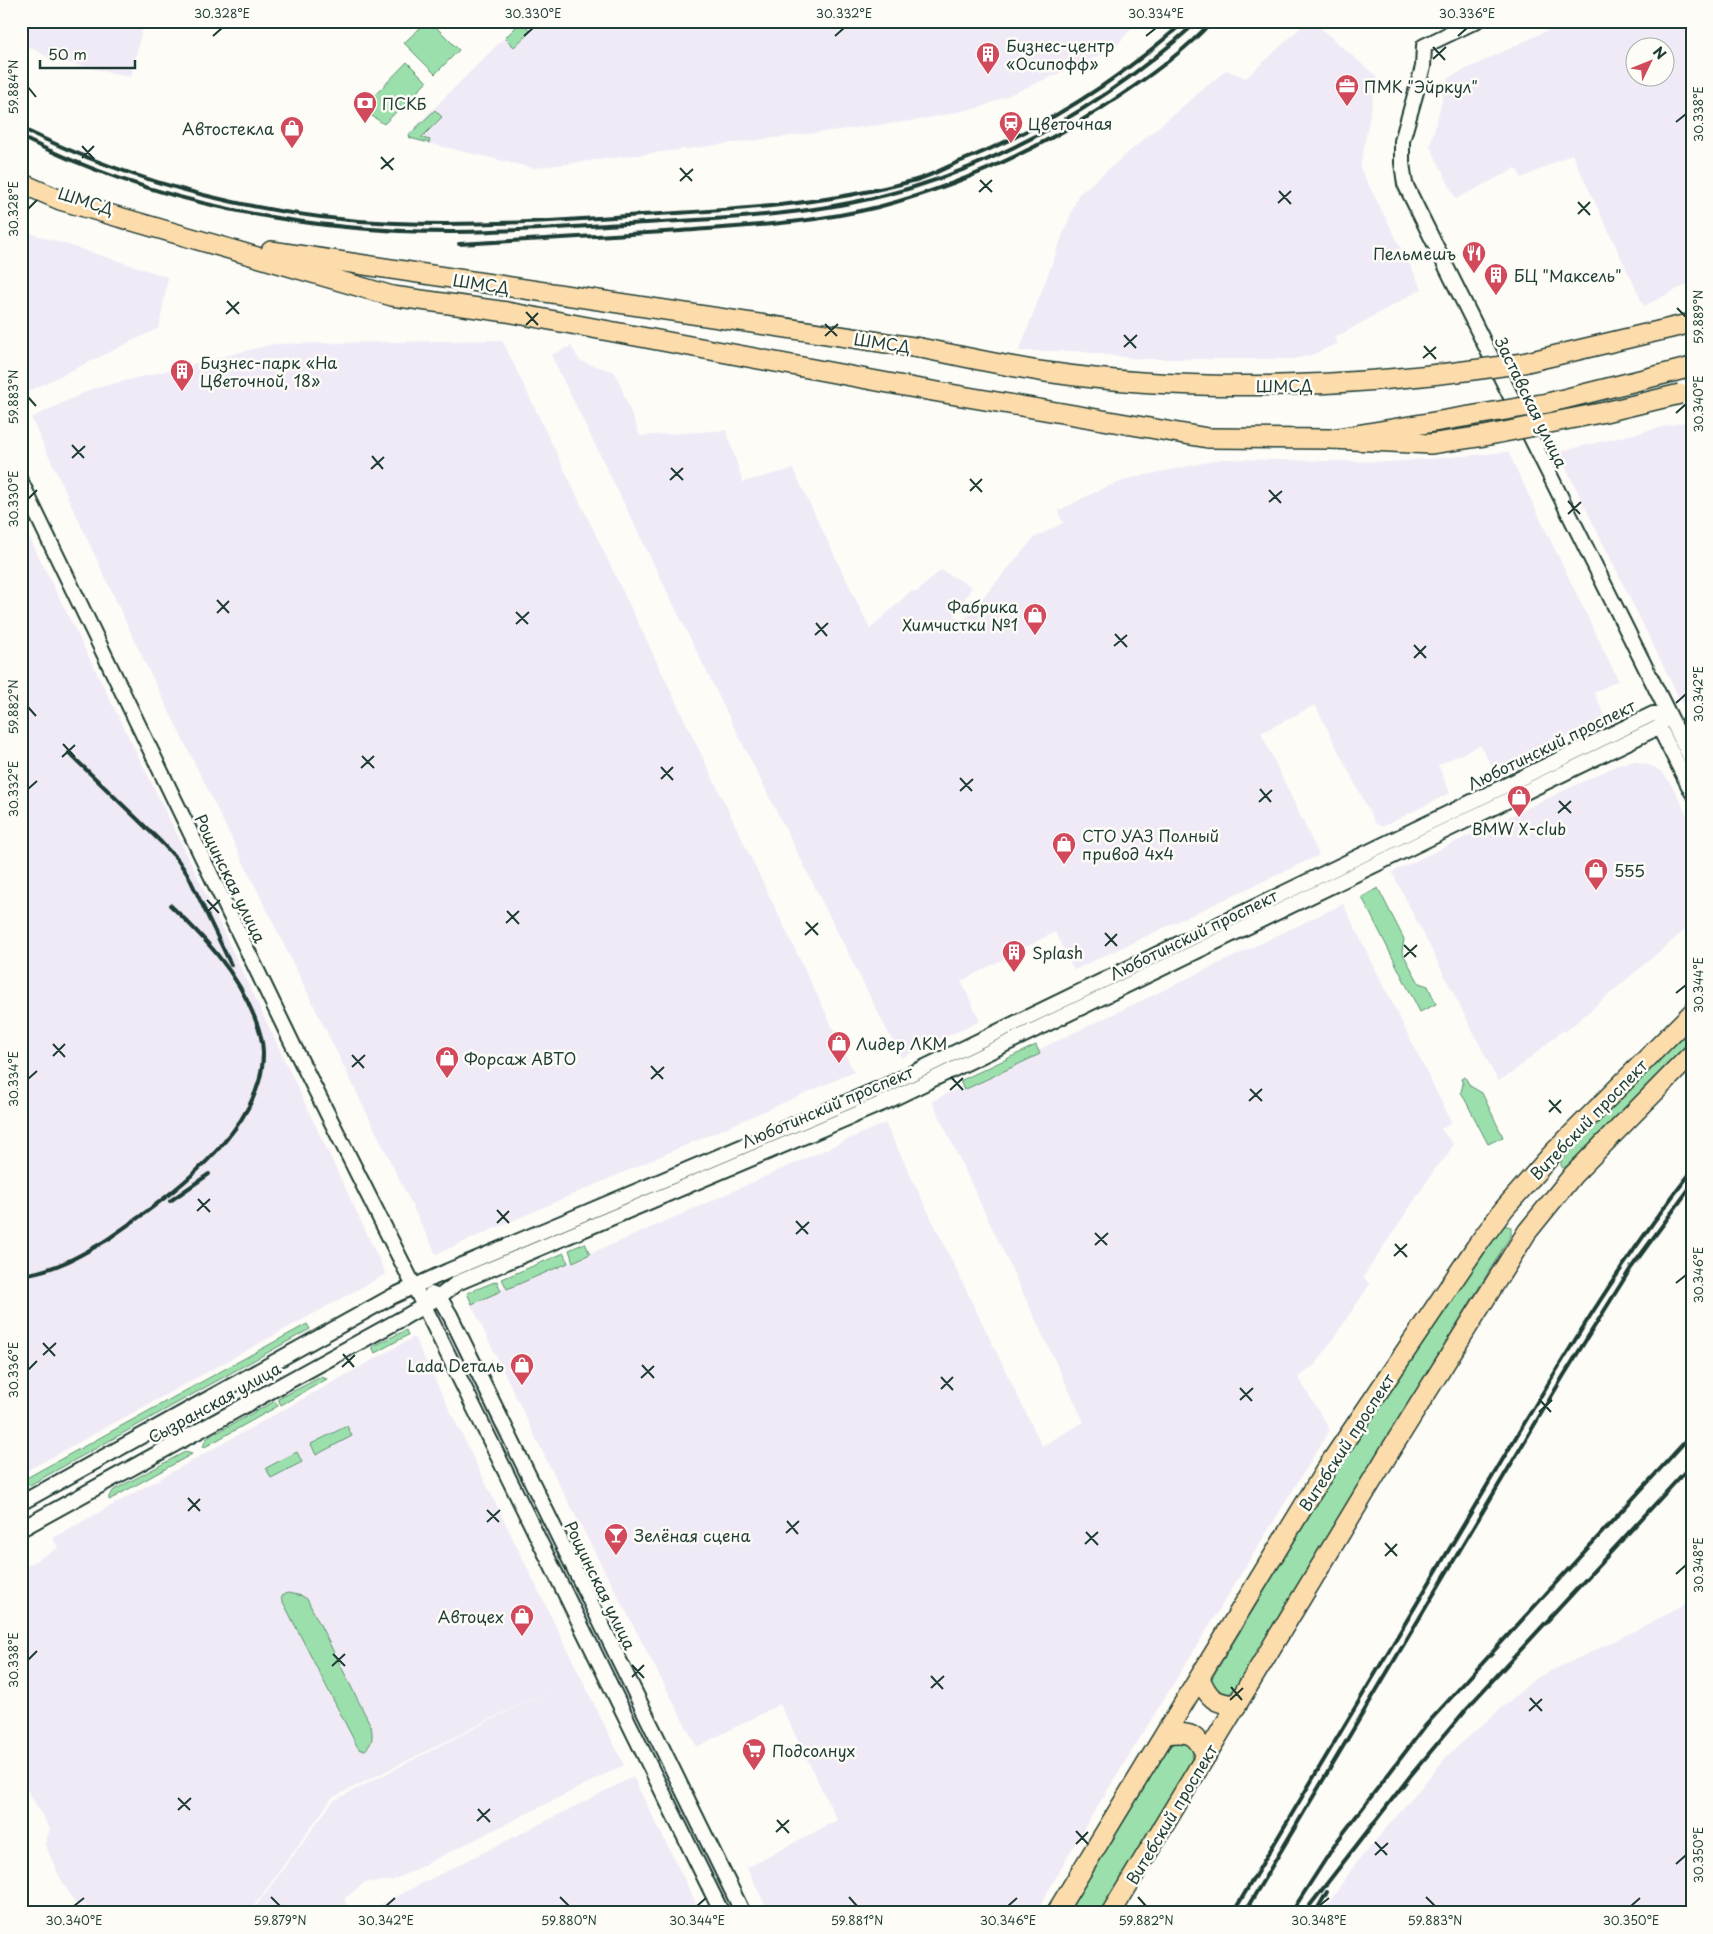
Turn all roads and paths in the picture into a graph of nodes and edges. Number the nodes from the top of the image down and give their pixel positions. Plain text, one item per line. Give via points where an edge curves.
1 (1476, 21) edge
2 (21, 176) edge
3 (21, 183) edge
4 (1692, 323) edge
5 (1686, 368) edge
6 (1686, 393) edge
7 (1332, 439) junction
8 (21, 482) edge
9 (1668, 715) junction
10 (1659, 727) junction
11 (1692, 762) edge
12 (1692, 792) edge
13 (1692, 1013) edge
14 (1692, 1054) edge
15 (1553, 1153) junction
16 (1573, 1175) junction
17 (414, 1286) junction
18 (439, 1297) junction
19 (424, 1306) junction
20 (21, 1503) edge
21 (21, 1529) edge
22 (1200, 1678) junction
23 (1238, 1705) junction
24 (1166, 1734) junction
25 (1206, 1756) junction
26 (722, 1913) edge
27 (743, 1913) edge
28 (1056, 1913) edge
29 (1111, 1913) edge

1 - 9 street, Заставская улица via 1424,46 1423,67 1402,141 1406,184
2 - 4 main road, ШМСД, bridge via 60,193 214,238 286,254 920,348 1046,372 1125,381 1283,386 1461,372 1523,363
3 - 7 main road, ШМСД, bridge via 60,200 392,296 506,312 915,388 1208,438
5 - 7 main road, ШМСД, bridge via 1548,403
6 - 7 main road, bridge via 1596,414 1430,444
8 - 17 street, Рощинская улица
9 - 10 street, Люботинский проспект
9 - 11 street, Заставская улица
9 - 17 street, Люботинский проспект via 1653,714 888,1085
10 - 12 street
10 - 18 street, Люботинский проспект via 890,1100 463,1280
13 - 15 main road, Витебский проспект
14 - 16 main road, Витебский проспект
15 - 16 main road via 1557,1170
15 - 22 main road, Витебский проспект via 1504,1209 1393,1369 1328,1466
16 - 23 main road, Витебский проспект via 1527,1232 1496,1280
17 - 18 street
17 - 19 street, Рощинская улица
17 - 20 street, Сызранская улица
18 - 19 street, Люботинский проспект
18 - 27 street, Рощинская улица
19 - 21 street, Сызранская улица
19 - 26 street, Рощинская улица
22 - 23 main road via 1206,1693 1216,1701
22 - 24 main road, Витебский проспект
23 - 25 main road, Витебский проспект
24 - 25 main road via 1182,1732 1193,1735
24 - 28 main road, Витебский проспект
25 - 29 main road, Витебский проспект

